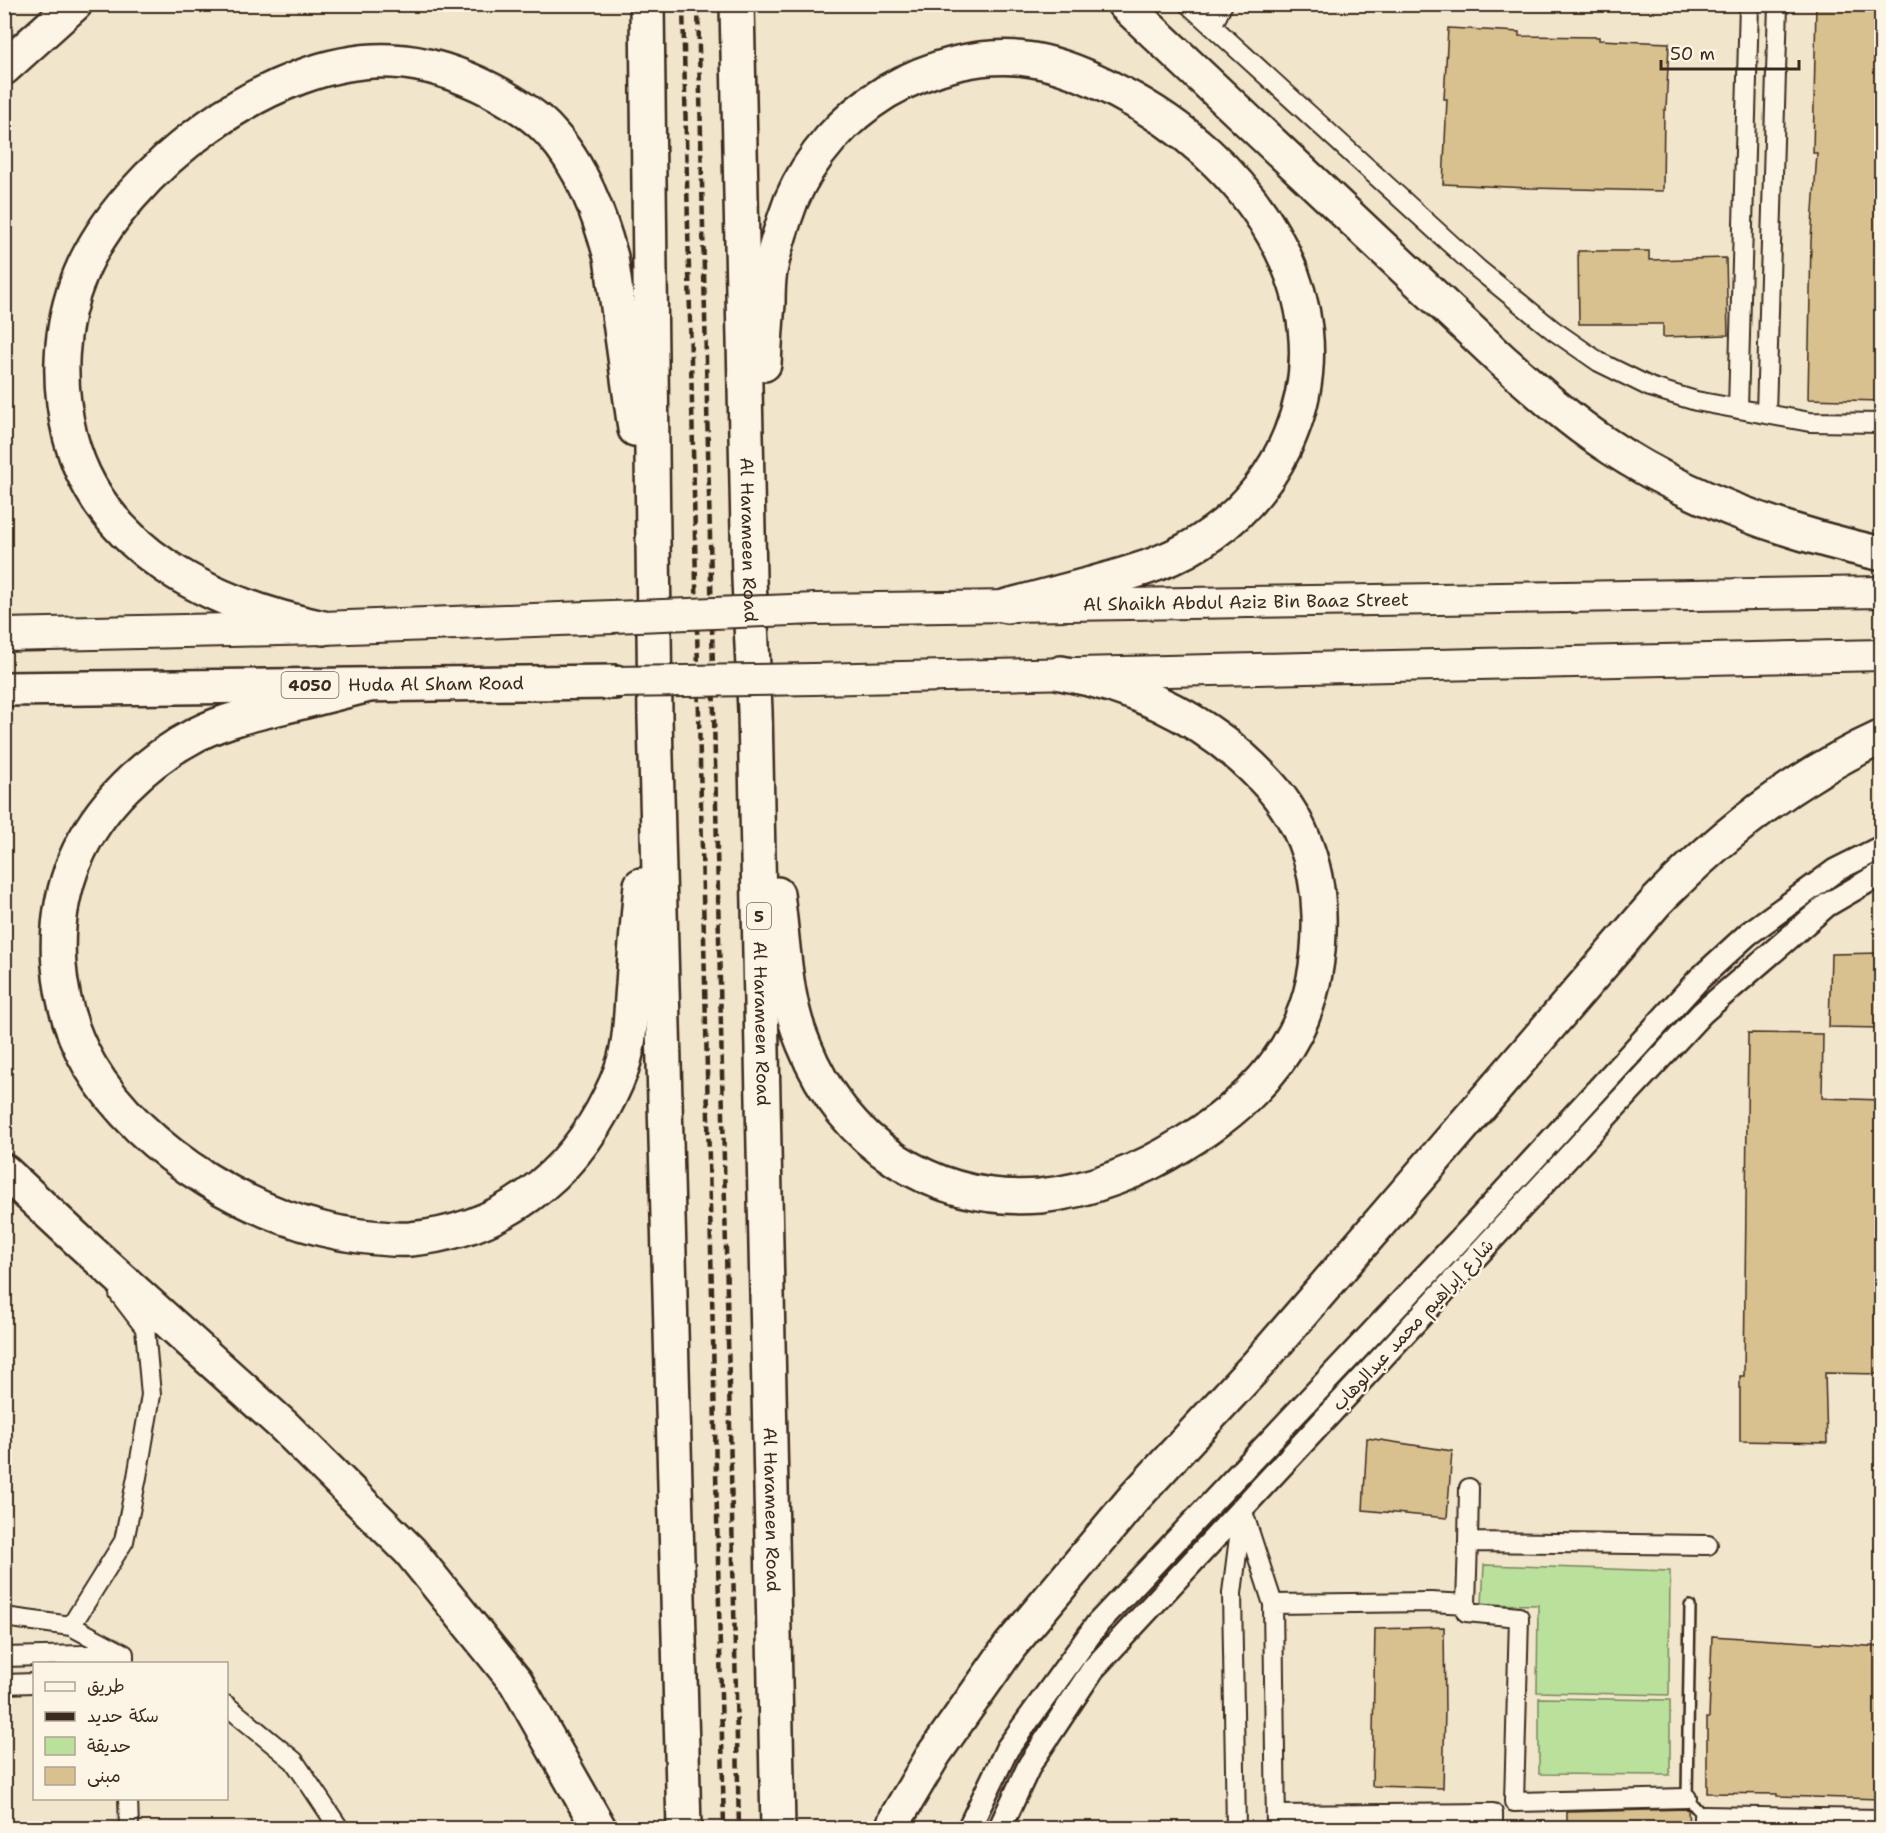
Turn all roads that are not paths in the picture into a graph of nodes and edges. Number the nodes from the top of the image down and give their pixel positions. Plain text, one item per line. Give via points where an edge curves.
1 (75, 4) edge
2 (647, 4) edge
3 (737, 4) edge
4 (1124, 4) edge
5 (1188, 4) edge
6 (1223, 4) edge
7 (1749, 4) edge
8 (1778, 4) edge
9 (1212, 26) junction
10 (4, 68) edge
11 (1738, 409) junction
12 (1766, 414) junction
13 (1881, 423) edge
14 (1881, 554) edge
15 (655, 570) junction
16 (749, 579) junction
17 (1881, 592) edge
18 (1007, 606) junction
19 (612, 617) joint
20 (323, 628) junction
21 (4, 635) edge
22 (1881, 655) edge
23 (1061, 674) junction
24 (615, 682) joint
25 (369, 685) junction
26 (4, 689) edge
27 (755, 711) junction
28 (655, 719) junction
29 (1881, 737) edge
30 (1881, 847) edge
31 (1881, 873) edge
32 (4, 1171) edge
33 (79, 1241) junction
34 (1469, 1488) dead end
35 (1242, 1509) junction
36 (1468, 1542) junction
37 (1708, 1545) dead end
38 (1273, 1604) junction
39 (1466, 1604) junction
40 (1690, 1606) dead end
41 (4, 1617) edge
42 (71, 1626) junction
43 (4, 1657) edge
44 (124, 1659) edge
45 (33, 1683) edge
46 (4, 1684) edge
47 (228, 1707) edge
48 (1688, 1798) junction
49 (128, 1800) edge
50 (1514, 1802) junction
51 (1881, 1818) edge
52 (1493, 1821) edge
53 (1276, 1822) edge
54 (1703, 1822) edge
55 (129, 1828) edge
56 (339, 1828) edge
57 (599, 1828) edge
58 (684, 1828) edge
59 (777, 1828) edge
60 (892, 1828) edge
61 (969, 1828) edge
62 (1000, 1828) edge
63 (1236, 1828) edge

1 - 10 highway
2 - 15 highway
3 - 16 highway, Al Harameen Road / 5
4 - 14 highway via 1502,360 1604,443 1678,485 1747,514
5 - 9 street
6 - 9 street
7 - 11 street
8 - 12 street
9 - 11 street via 1478,268 1575,347 1650,387
11 - 12 street
12 - 13 street via 1810,422
15 - 20 highway via 611,257 594,206 570,159 551,132 531,114 465,78 392,61 339,66 288,81 237,107 186,144 141,186 105,229 81,273 66,320 61,371 67,422 80,467 101,506 131,540 178,573 232,601
15 - 28 highway
16 - 18 highway via 770,273 800,182 842,127 898,85 964,62 1034,60 1085,76 1133,99 1179,129 1220,164 1257,208 1297,284 1307,358 1301,404 1278,461 1251,498 1214,533 1148,568
16 - 27 highway, Al Harameen Road / 5
17 - 18 main road, Al Shaikh Abdul Aziz Bin Baaz Street
18 - 19 main road, Al Shaikh Abdul Aziz Bin Baaz Street, bridge
19 - 20 highway
20 - 21 highway
22 - 23 main road
23 - 24 main road, bridge
23 - 27 highway via 1114,685 1165,706 1212,733 1257,771 1288,809 1306,845 1317,884 1320,929 1315,975 1295,1034 1273,1067 1241,1101 1198,1136 1150,1162 1083,1188 1041,1196 975,1192 914,1171 864,1135 822,1083 791,1008
24 - 25 highway, Huda Al Sham Road / 4050
25 - 26 highway, Huda Al Sham Road / 4050
25 - 28 highway via 221,724 176,747 138,775 105,810 79,851 63,896 58,946 63,997 79,1045 103,1086 140,1127 214,1185 264,1210 346,1235 409,1239 466,1227 506,1212 558,1170 600,1115 627,1049
27 - 59 highway, Al Harameen Road / 5
28 - 58 highway
29 - 60 highway via 1769,802 1710,849 1656,902 1258,1364 1134,1497 1010,1646 934,1754
30 - 61 street via 1827,876 1748,934 1699,979 1098,1623 1007,1749
31 - 35 street, شارع إبراهيم محمد عبدالوهاب via 1827,905 1702,1013
32 - 33 highway
33 - 42 street via 145,1328 151,1395 124,1541
33 - 57 highway via 284,1426 410,1551 516,1682
34 - 36 street
35 - 38 street
35 - 62 street, شارع إبراهيم محمد عبدالوهاب via 1093,1669 1030,1764
35 - 63 street via 1232,1593
36 - 37 street
36 - 39 street
38 - 39 street
38 - 53 street
39 - 50 street via 1466,1612 1519,1617
40 - 48 lane
41 - 42 street
42 - 44 street
43 - 44 street
45 - 46 street
47 - 56 street via 294,1761
48 - 50 street
48 - 54 lane
49 - 55 street
50 - 52 street
51 - 54 street
52 - 53 street

